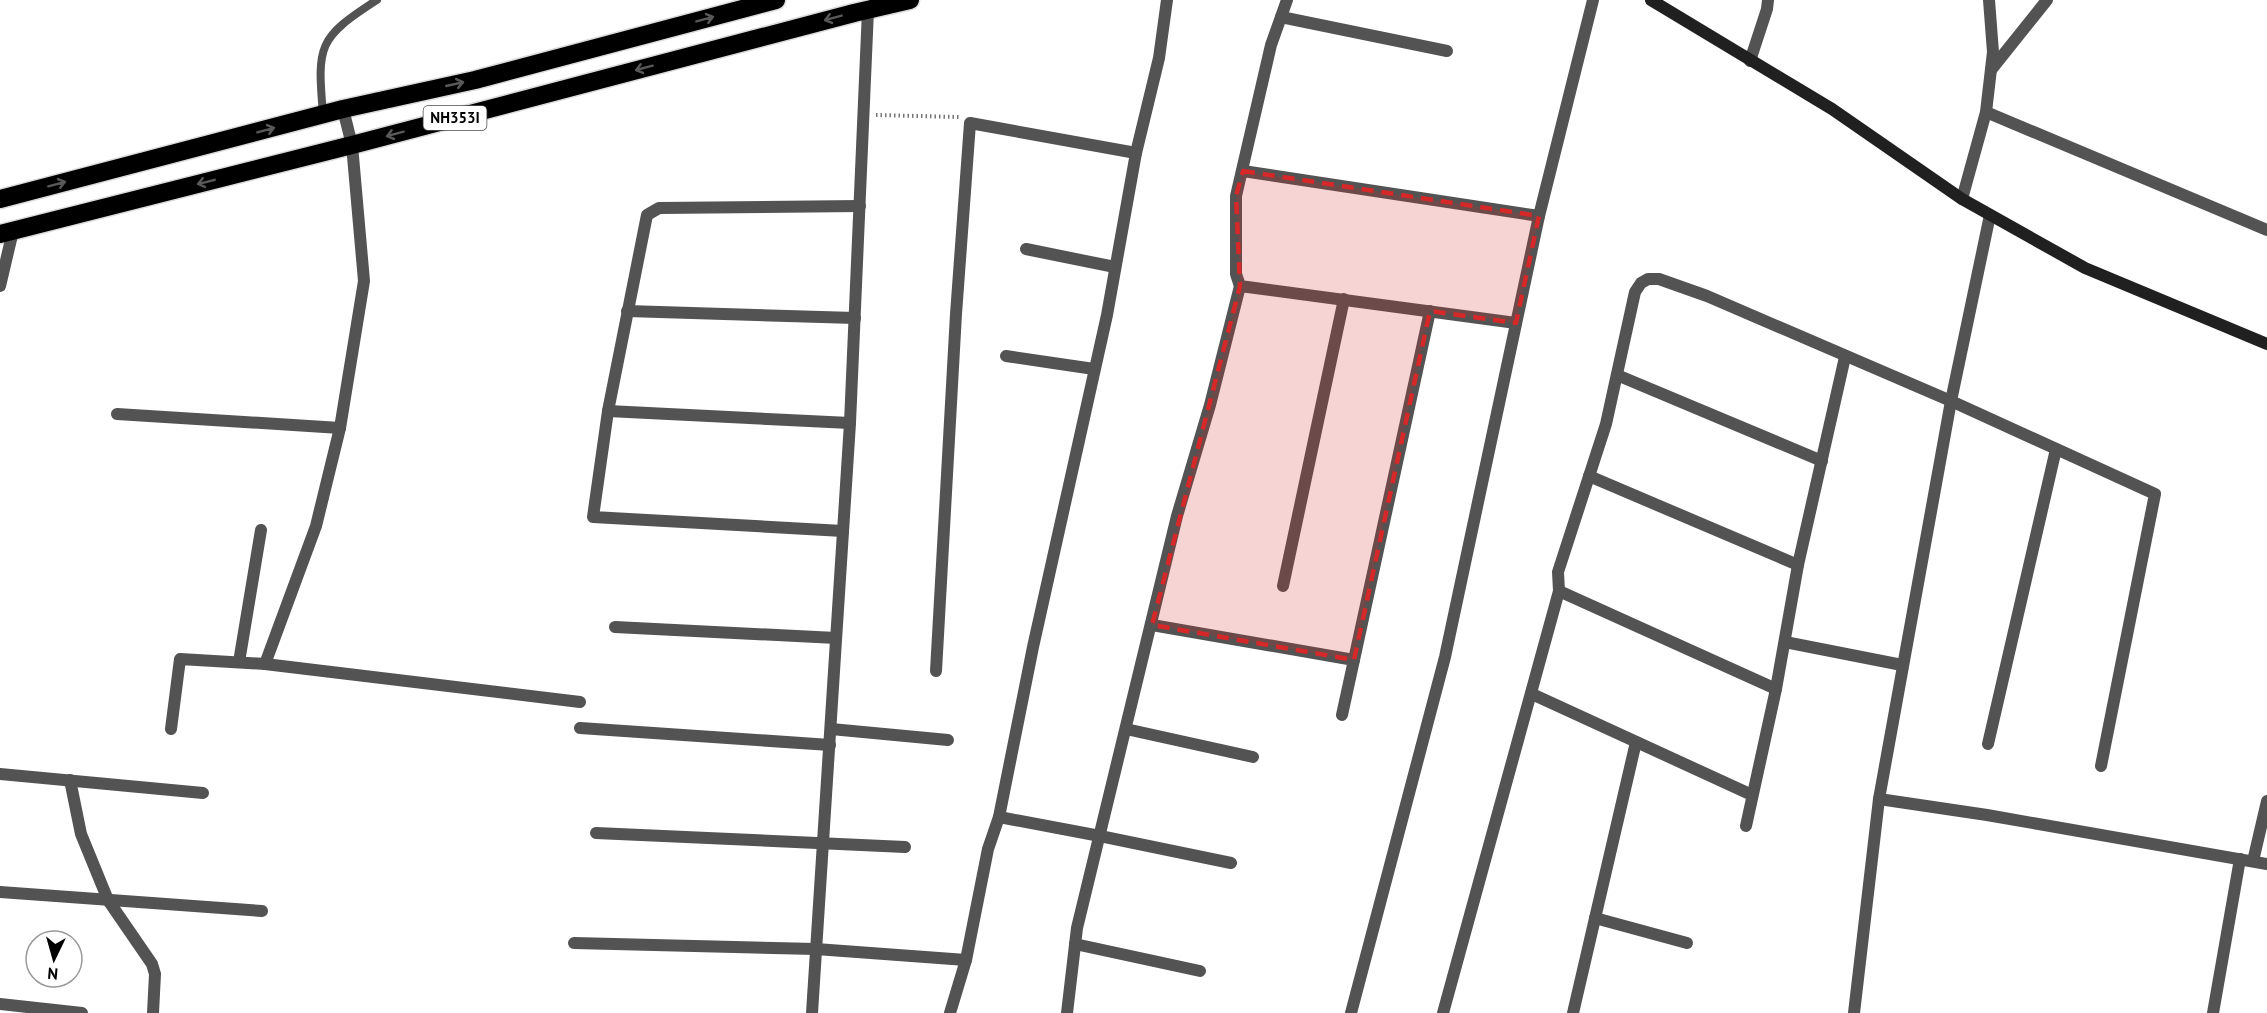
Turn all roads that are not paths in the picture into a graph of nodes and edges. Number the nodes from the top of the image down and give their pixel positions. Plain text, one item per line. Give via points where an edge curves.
1 (377, 0) edge
2 (776, 0) edge
3 (910, 0) edge
4 (1167, 0) edge
5 (1287, 0) edge
6 (1593, 0) edge
7 (1651, 0) edge
8 (1768, 0) edge
9 (1989, 0) edge
10 (2047, 0) edge
11 (868, 10) junction
12 (1281, 17) junction
13 (1447, 51) dead end
14 (1750, 61) junction
15 (1991, 71) junction
16 (343, 110) junction
17 (1986, 112) junction
18 (323, 115) junction
19 (352, 145) junction
20 (1136, 153) junction
21 (1243, 171) junction
22 (0, 199) edge
23 (1962, 199) junction
24 (860, 206) junction
25 (1990, 215) junction
26 (1539, 216) junction
27 (2267, 230) edge
28 (7, 232) edge
29 (1026, 249) dead end
30 (1115, 267) junction
31 (0, 286) edge
32 (1240, 286) junction
33 (1344, 299) junction
34 (627, 311) junction
35 (1430, 311) junction
36 (855, 318) junction
37 (1515, 323) junction
38 (2267, 344) edge
39 (1006, 356) dead end
40 (1845, 357) junction
41 (1094, 369) junction
42 (1617, 375) junction
43 (1951, 401) junction
44 (608, 411) junction
45 (117, 414) dead end
46 (850, 423) junction
47 (340, 428) junction
48 (2055, 449) junction
49 (1822, 461) junction
50 (1589, 476) junction
51 (261, 530) dead end
52 (843, 531) junction
53 (1798, 565) junction
54 (1283, 586) dead end
55 (1559, 591) junction
56 (1152, 625) junction
57 (615, 627) dead end
58 (836, 638) junction
59 (1785, 642) junction
60 (1354, 660) junction
61 (239, 662) junction
62 (265, 664) junction
63 (1902, 665) junction
64 (936, 671) dead end
65 (1776, 688) junction
66 (1532, 694) junction
67 (580, 702) dead end
68 (1342, 714) dead end
69 (580, 728) dead end
70 (171, 729) dead end
71 (831, 729) junction
72 (1126, 729) junction
73 (948, 740) dead end
74 (1636, 741) junction
75 (1988, 744) dead end
76 (830, 745) junction
77 (1253, 757) dead end
78 (2101, 766) dead end
79 (0, 774) edge
80 (70, 780) junction
81 (203, 793) dead end
82 (1752, 795) junction
83 (1879, 799) junction
84 (2267, 801) edge
85 (999, 817) junction
86 (1746, 826) dead end
87 (596, 832) dead end
88 (1100, 836) junction
89 (821, 844) junction
90 (905, 847) dead end
91 (2246, 860) junction
92 (1231, 864) dead end
93 (2267, 864) edge
94 (0, 892) edge
95 (108, 900) junction
96 (262, 910) dead end
97 (1595, 918) junction
98 (574, 943) dead end
99 (1687, 943) dead end
100 (1076, 944) junction
101 (816, 949) junction
102 (966, 960) junction
103 (1200, 971) dead end
104 (0, 1004) edge
105 (82, 1013) edge
106 (153, 1013) edge
107 (812, 1013) edge
108 (950, 1013) edge
109 (1067, 1013) edge
110 (1351, 1013) edge
111 (1443, 1013) edge
112 (1573, 1013) edge
113 (1854, 1013) edge
114 (2213, 1013) edge

1 - 18 lane via 344,21 322,53
16 -> 2 highway, NH353I via 475,80
3 - 11 highway, NH353I
4 - 20 street via 1159,58
5 - 12 street
6 - 26 street
7 - 14 street
8 - 14 street
9 - 15 street
10 - 15 street
11 -> 19 highway, NH353I
11 - 24 street
12 - 13 street
12 - 21 street via 1271,45
14 - 23 street via 1832,110
15 - 17 street
16 - 18 highway, NH353I
16 - 19 street
17 - 23 street
17 - 27 street
22 -> 18 highway, NH353I
19 -> 28 highway, NH353I
19 - 47 street via 364,281
20 - 30 street
20 - 64 street via 970,123
21 - 26 street
21 - 32 street via 1236,196 1236,273
23 - 25 street
24 - 34 street via 659,208 647,215
24 - 36 street
25 - 38 street via 2085,268
25 - 43 street
26 - 37 street
28 - 31 street
29 - 30 street
30 - 41 street
32 - 33 street
32 - 56 street via 1177,516
33 - 35 street
33 - 54 street
34 - 36 street
34 - 44 street
35 - 37 street
35 - 60 street
36 - 46 street
37 - 110 street via 1445,657
39 - 41 street
40 - 42 street via 1707,296 1659,279 1648,279 1635,292
40 - 43 street
40 - 49 street
41 - 85 street
42 - 49 street
42 - 50 street
43 - 48 street
43 - 63 street
44 - 46 street
44 - 52 street via 593,517
45 - 47 street
46 - 52 street
47 - 62 street via 316,526
48 - 75 street
48 - 78 street via 2155,494
49 - 53 street
50 - 53 street
50 - 55 street via 1558,572
51 - 61 street
52 - 58 street
53 - 59 street
55 - 65 street
55 - 66 street
56 - 60 street
56 - 72 street
57 - 58 street
58 - 71 street
59 - 63 street
59 - 65 street
60 - 68 street
61 - 62 street
61 - 70 street via 180,659
62 - 67 street
63 - 83 street
65 - 82 street
66 - 74 street
66 - 111 street
69 - 76 street
71 - 73 street
71 - 76 street
72 - 77 street
72 - 88 street
74 - 82 street
74 - 97 street
76 - 89 street
79 - 80 street
80 - 81 street
80 - 95 street via 81,834
82 - 86 street
83 - 91 street
83 - 113 street
84 - 91 street
85 - 88 street
85 - 102 street via 988,849
87 - 89 street
88 - 92 street
88 - 100 street
89 - 90 street
89 - 101 street
91 - 93 street
91 - 114 street
94 - 95 street
95 - 96 street
95 - 106 street via 152,964
97 - 99 street
97 - 112 street
98 - 101 street
100 - 103 street
100 - 109 street
101 - 102 street
101 - 107 street
102 - 108 street
104 - 105 street

